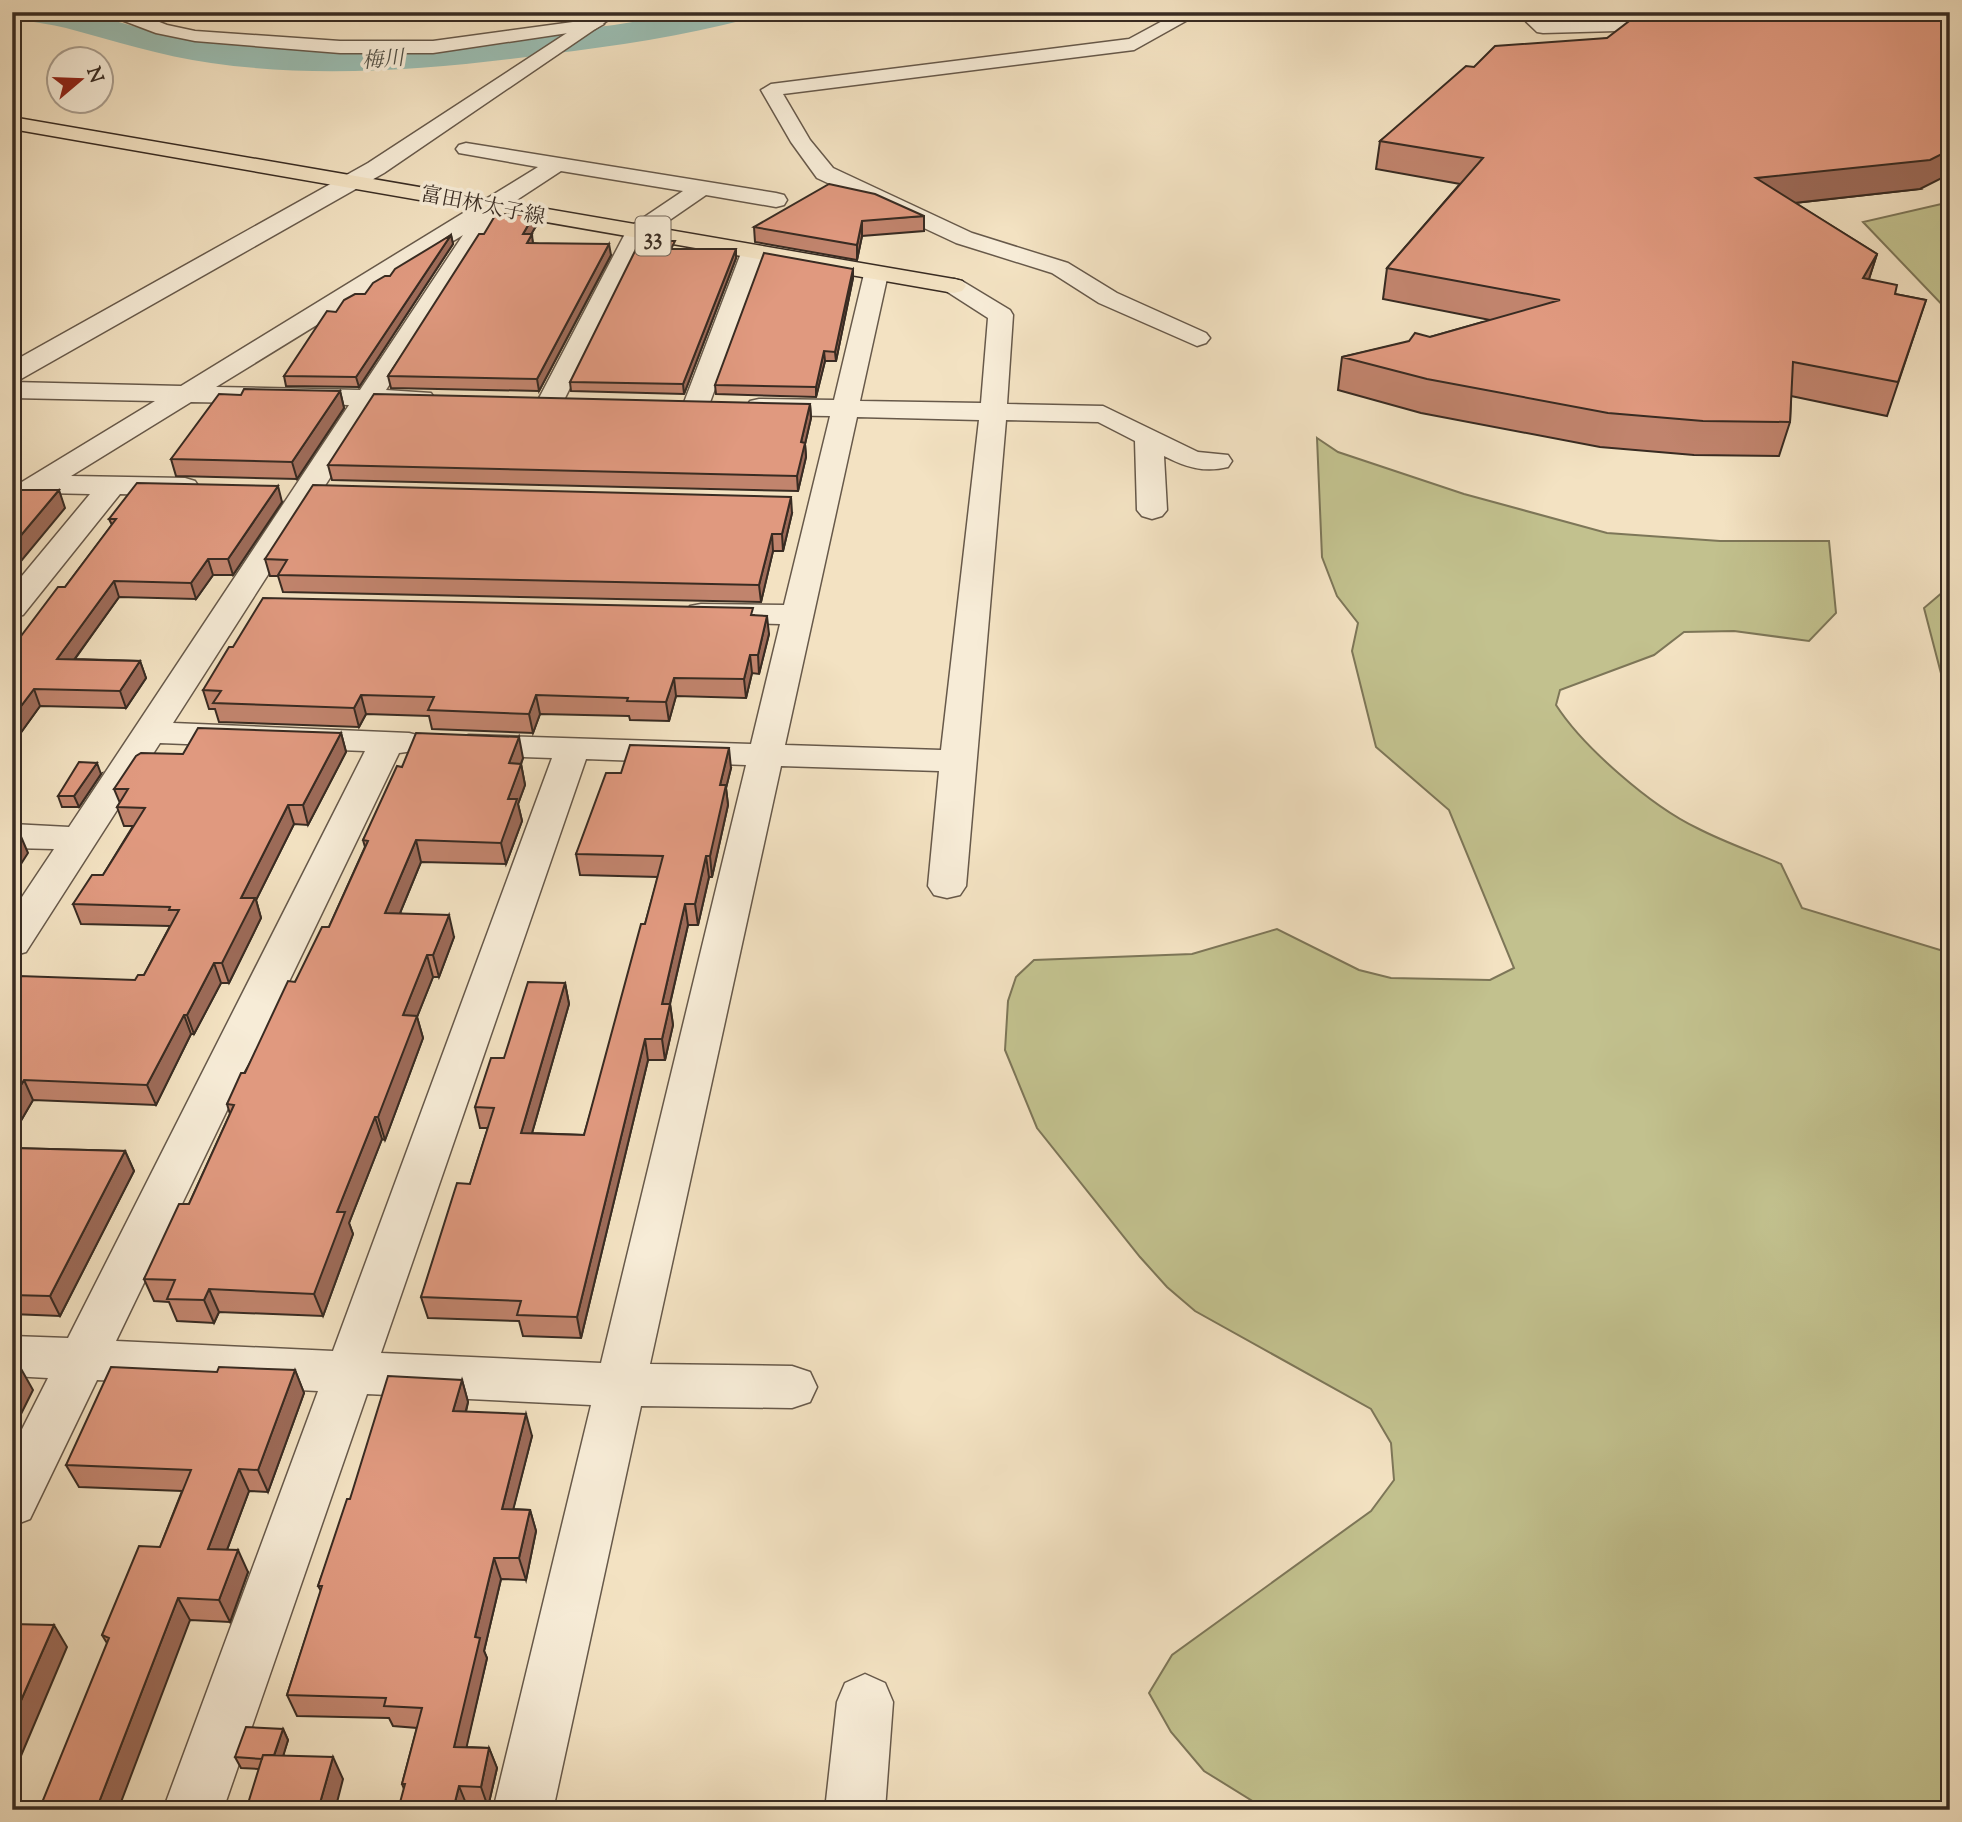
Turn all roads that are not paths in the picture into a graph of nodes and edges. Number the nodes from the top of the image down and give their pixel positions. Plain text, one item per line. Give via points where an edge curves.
1 (117, 12) edge
2 (611, 12) edge
3 (1193, 12) edge
4 (1525, 12) edge
5 (1630, 12) edge
6 (589, 27) junction
7 (12, 123) edge
8 (466, 149) dead end
9 (557, 164) junction
10 (354, 181) junction
11 (702, 188) junction
12 (776, 200) dead end
13 (492, 207) junction
14 (636, 233) junction
15 (753, 253) junction
16 (1014, 254) junction
17 (876, 274) junction
18 (974, 276) junction
19 (1197, 338) dead end
20 (12, 373) edge
21 (12, 390) edge
22 (188, 394) junction
23 (367, 398) junction
24 (445, 400) edge
25 (550, 402) edge
26 (843, 409) junction
27 (994, 412) junction
28 (1149, 438) junction
29 (1218, 461) dead end
30 (39, 484) junction
31 (112, 485) junction
32 (209, 488) edge
33 (12, 500) edge
34 (1152, 510) dead end
35 (233, 603) junction
36 (274, 604) edge
37 (12, 608) edge
38 (673, 612) edge
39 (797, 615) junction
40 (150, 732) junction
41 (387, 742) junction
42 (573, 748) junction
43 (763, 754) junction
44 (956, 761) junction
45 (12, 836) edge
46 (80, 839) junction
47 (947, 886) dead end
48 (12, 943) edge
49 (12, 1356) edge
50 (82, 1359) junction
51 (347, 1373) junction
52 (619, 1385) junction
53 (792, 1387) dead end
54 (12, 1503) edge
55 (865, 1702) dead end
56 (193, 1810) edge
57 (523, 1810) edge
58 (855, 1810) edge

1 - 6 street via 195,36 340,47 433,47
2 - 6 street
3 - 16 street via 1134,44 771,90 825,173 964,238
4 - 5 street via 1543,28 1618,26
6 - 10 street
7 - 10 main road, 富田林太子線 / 33
8 - 9 street
9 - 11 street
9 - 13 street
10 - 13 main road, 富田林太子線 / 33
10 - 20 street
11 - 12 street
11 - 14 street
13 - 14 main road, 富田林太子線 / 33
13 - 22 street
13 - 23 street
14 - 15 main road, 富田林太子線 / 33
14 - 25 street
15 - 17 main road, 富田林太子線 / 33
15 - 26 street via 683,405
16 - 18 street
16 - 19 street via 1060,268 1108,298
17 - 18 main road, 富田林太子線 / 33
17 - 26 street
18 - 27 street via 1000,315
21 - 22 street
22 - 23 street
22 - 30 street
23 - 24 street
23 - 35 street
26 - 27 street
26 - 39 street via 810,503
27 - 28 street via 1103,414
27 - 44 street
28 - 29 street via 1193,460
28 - 34 street
30 - 31 street
30 - 33 street
31 - 32 street
31 - 37 street
35 - 36 street
35 - 40 street
38 - 39 street
39 - 43 street
40 - 41 street
40 - 46 street
41 - 42 street
41 - 50 street
42 - 43 street
42 - 51 street
43 - 44 street
43 - 52 street
44 - 47 street
45 - 46 street
46 - 48 street
49 - 50 street
50 - 51 street
50 - 54 street
51 - 52 street
51 - 56 street
52 - 53 street
52 - 57 street
55 - 58 street

